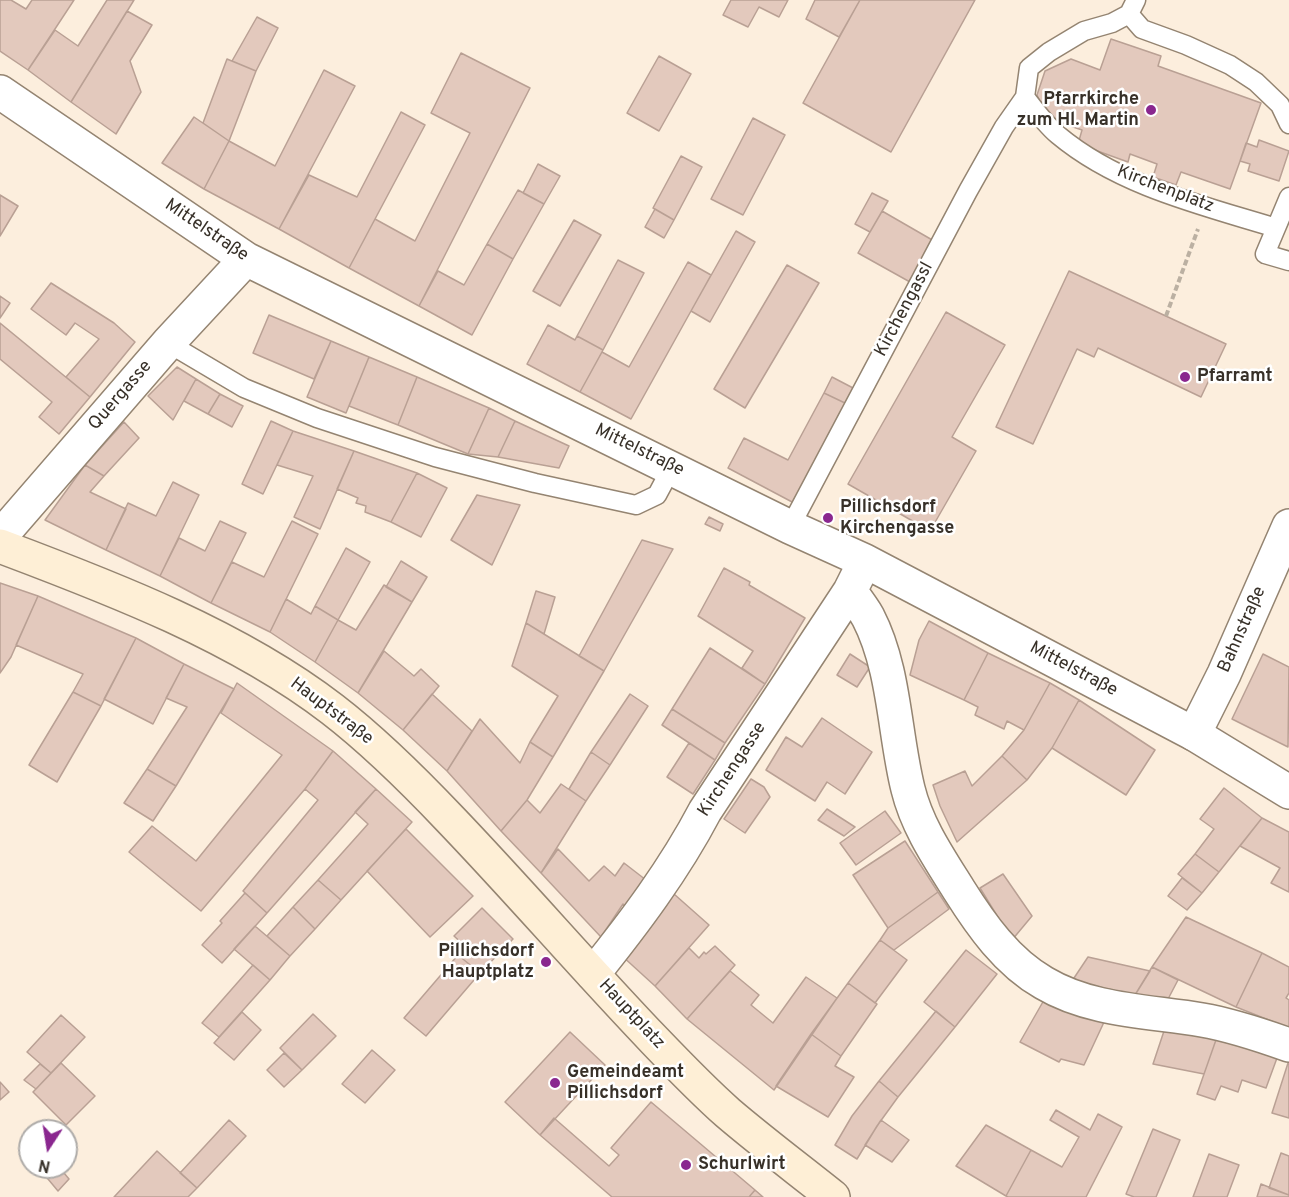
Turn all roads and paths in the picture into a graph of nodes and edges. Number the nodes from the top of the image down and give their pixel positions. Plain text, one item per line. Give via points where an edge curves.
1 (1132, 7) edge
2 (0, 92) edge
3 (1025, 97) junction
4 (1289, 124) edge
5 (1289, 197) edge
6 (1205, 206) junction
7 (1276, 228) junction
8 (246, 259) junction
9 (1289, 261) edge
10 (1166, 316) dead end
11 (168, 343) junction
12 (672, 467) junction
13 (1289, 526) edge
14 (790, 527) junction
15 (0, 537) edge
16 (0, 546) edge
17 (865, 561) junction
18 (850, 591) junction
19 (1194, 734) junction
20 (1289, 792) edge
21 (592, 974) junction
22 (1289, 1045) edge
23 (833, 1197) edge

1 - 3 lane via 1112,23 1084,31 1029,68
1 - 4 lane via 1142,29 1230,65 1256,82 1280,105
2 - 8 street, Mittelstraße
3 - 6 lane, Kirchenplatz via 1058,135 1094,160 1127,179
3 - 14 lane, Kirchengassl via 968,191
5 - 7 lane
6 - 7 lane, Kirchenplatz
6 - 10 path
7 - 9 lane via 1265,254
8 - 11 street, Quergasse
8 - 12 street, Mittelstraße
11 - 12 lane via 244,388 317,418 435,457 535,483 636,506 657,495
11 - 15 street, Quergasse
12 - 14 street, Mittelstraße
13 - 19 street, Bahnstraße
14 - 17 street, Mittelstraße
16 - 21 main road, Hauptstraße via 185,622 307,691 399,767
17 - 18 street, Kirchengasse
17 - 19 street, Mittelstraße
18 - 21 street, Kirchengasse via 690,840 628,931
18 - 22 street via 868,617 883,658 908,790 927,838 976,918 1007,954 1044,983 1074,997 1122,1009 1204,1020
19 - 20 street, Mittelstraße
21 - 23 main road, Hauptplatz via 727,1112

